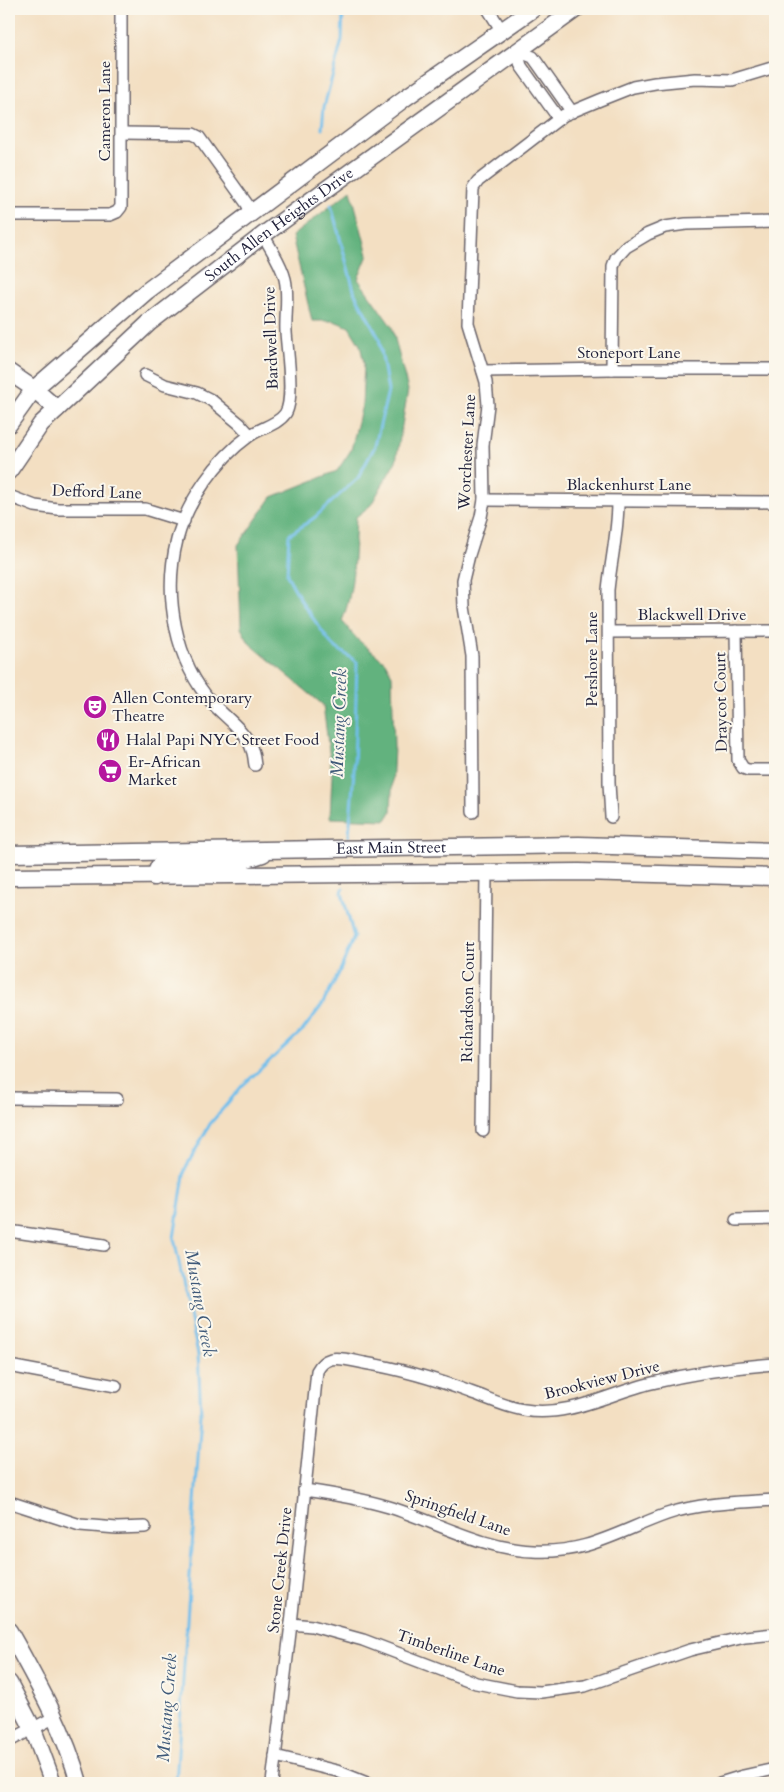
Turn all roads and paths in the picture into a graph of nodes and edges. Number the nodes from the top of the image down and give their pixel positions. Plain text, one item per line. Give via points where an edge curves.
1 (121, 9) edge
2 (488, 9) edge
3 (533, 9) edge
4 (576, 9) edge
5 (502, 30) junction
6 (517, 51) junction
7 (775, 66) edge
8 (572, 112) junction
9 (559, 119) junction
10 (122, 133) junction
11 (251, 213) junction
12 (9, 215) edge
13 (775, 222) edge
14 (263, 235) junction
15 (612, 368) junction
16 (775, 369) edge
17 (483, 371) junction
18 (9, 372) edge
19 (144, 375) dead end
20 (34, 389) junction
21 (57, 409) junction
22 (9, 424) edge
23 (250, 435) junction
24 (9, 471) edge
25 (9, 496) edge
26 (484, 500) junction
27 (618, 502) junction
28 (775, 502) edge
29 (184, 521) junction
30 (736, 631) junction
31 (775, 631) edge
32 (609, 632) junction
33 (255, 765) dead end
34 (775, 770) edge
35 (473, 812) dead end
36 (611, 817) dead end
37 (274, 849) junction
38 (155, 851) junction
39 (775, 851) edge
40 (9, 854) edge
41 (486, 873) junction
42 (9, 877) edge
43 (154, 877) junction
44 (775, 877) edge
45 (50, 878) junction
46 (9, 1098) edge
47 (117, 1100) dead end
48 (483, 1131) dead end
49 (775, 1219) edge
50 (736, 1220) dead end
51 (9, 1230) edge
52 (104, 1245) dead end
53 (324, 1362) joint
54 (775, 1364) edge
55 (9, 1366) edge
56 (116, 1386) dead end
57 (304, 1490) junction
58 (775, 1500) edge
59 (9, 1502) edge
60 (146, 1527) dead end
61 (291, 1624) junction
62 (9, 1631) edge
63 (775, 1634) edge
64 (9, 1683) edge
65 (55, 1717) junction
66 (33, 1729) junction
67 (9, 1741) edge
68 (275, 1756) junction
69 (775, 1769) edge
70 (53, 1783) edge
71 (79, 1783) edge
72 (272, 1783) edge
73 (367, 1783) edge
74 (720, 1783) edge

1 - 10 street, Cameron Lane
2 - 5 street
3 - 5 main road, South Allen Heights Drive
4 - 6 main road, South Allen Heights Drive
5 - 6 main road
5 - 11 main road, South Allen Heights Drive
6 - 8 street via 533,57
6 - 9 street via 521,66
6 - 14 main road, South Allen Heights Drive
7 - 8 street via 732,80 695,79 640,86
8 - 9 street
9 - 17 street, Worchester Lane via 473,188 468,313 471,335
10 - 11 street via 193,134 200,138
10 - 12 street, Cameron Lane via 122,199 117,212 110,215
11 - 14 main road
11 - 20 main road, South Allen Heights Drive via 147,290
13 - 15 street via 677,225 655,231 620,251 614,266
14 - 21 main road, South Allen Heights Drive via 149,322
14 - 23 street, Bardwell Drive via 285,279 289,402 279,420
15 - 16 street, Stoneport Lane
15 - 17 street, Stoneport Lane
17 - 26 street, Worchester Lane via 488,405 482,445
18 - 20 main road
19 - 23 street via 211,400
20 - 21 main road
20 - 22 main road, South Allen Heights Drive
21 - 24 main road, South Allen Heights Drive via 41,424
23 - 29 street, Bardwell Drive via 207,478
25 - 29 street, Defford Lane via 35,506 58,509 145,509
26 - 27 street, Blackenhurst Lane
26 - 35 street, Worchester Lane via 463,580 472,656
27 - 28 street, Blackenhurst Lane
27 - 32 street, Pershore Lane via 618,529 608,590
29 - 33 street, Bardwell Drive via 172,568 176,633 197,684 212,704 247,738
30 - 31 street, Blackwell Drive
30 - 32 street, Blackwell Drive
30 - 34 street, Draycot Court via 738,760 748,770
32 - 36 street, Pershore Lane
37 - 38 main road, East Main Street
37 - 39 main road, East Main Street via 579,845
37 - 43 main road via 235,863 167,864 159,866
38 - 40 main road, East Main Street
38 - 45 main road via 142,866 76,868
41 - 43 main road, East Main Street
41 - 44 main road, East Main Street
41 - 48 street, Richardson Court
42 - 45 main road, East Main Street
43 - 45 main road, East Main Street
46 - 47 street
49 - 50 street
51 - 52 street
53 - 54 street, Brookview Drive via 335,1359 385,1366 421,1375 507,1406 542,1412 574,1407 653,1382 734,1367
53 - 57 street, Stone Creek Drive via 317,1371
55 - 56 street
57 - 58 street, Springfield Lane via 389,1507 488,1544 533,1552 564,1550 602,1541 678,1511
57 - 61 street, Stone Creek Drive
59 - 60 street via 80,1525
61 - 63 street, Timberline Lane via 312,1626 363,1640 476,1683 542,1692 585,1686 690,1650 745,1637
61 - 68 street, Stone Creek Drive
62 - 65 main road
64 - 66 main road
65 - 66 street
65 - 71 main road
66 - 67 street
66 - 70 main road
68 - 72 street, Stone Creek Drive
68 - 73 street via 337,1771
69 - 74 street

